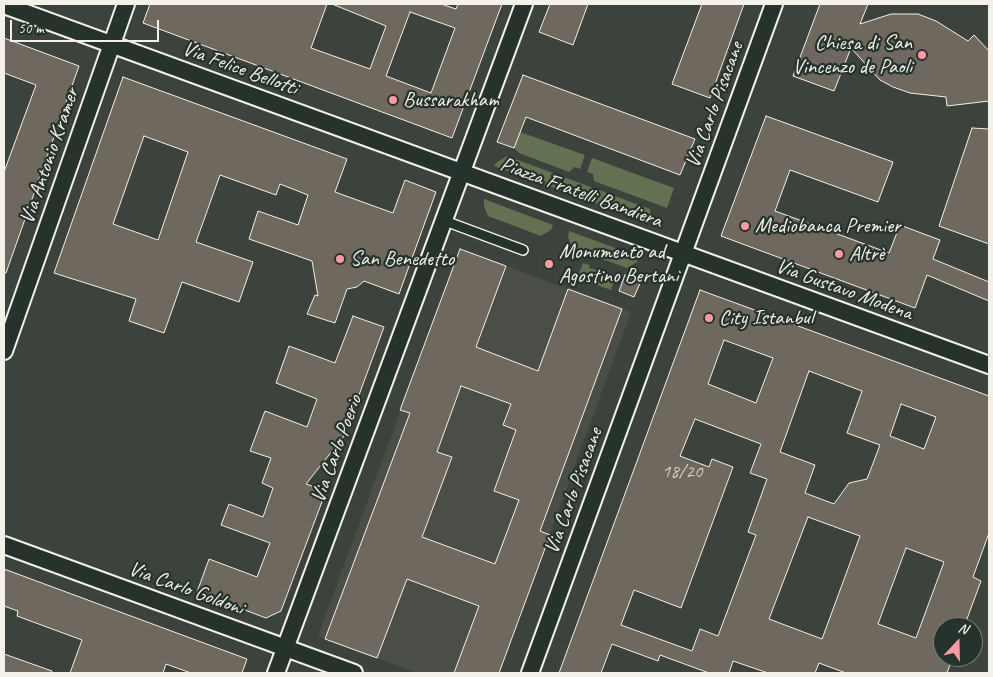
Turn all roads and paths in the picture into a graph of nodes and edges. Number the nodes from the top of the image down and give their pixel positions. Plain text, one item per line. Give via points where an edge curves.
1 (126, 4) edge
2 (524, 4) edge
3 (774, 4) edge
4 (4, 5) edge
5 (112, 45) junction
6 (462, 172) junction
7 (444, 221) junction
8 (523, 250) dead end
9 (684, 254) junction
10 (4, 350) edge
11 (989, 366) edge
12 (4, 545) edge
13 (285, 648) junction
14 (276, 673) edge
15 (354, 673) edge
16 (530, 673) edge

1 - 5 street, Via Antonio Kramer
2 - 6 street
3 - 9 street, Via Carlo Pisacane
4 - 5 street, Via Felice Bellotti
5 - 6 street, Via Felice Bellotti
5 - 10 street, Via Antonio Kramer
6 - 7 street
6 - 9 street, Piazza Fratelli Bandiera
7 - 8 lane
7 - 13 street, Via Carlo Poerio
9 - 11 street, Via Gustavo Modena
9 - 16 street, Via Carlo Pisacane
12 - 13 street, Via Carlo Goldoni
13 - 14 street, Via Carlo Poerio
13 - 15 street, Via Carlo Goldoni

